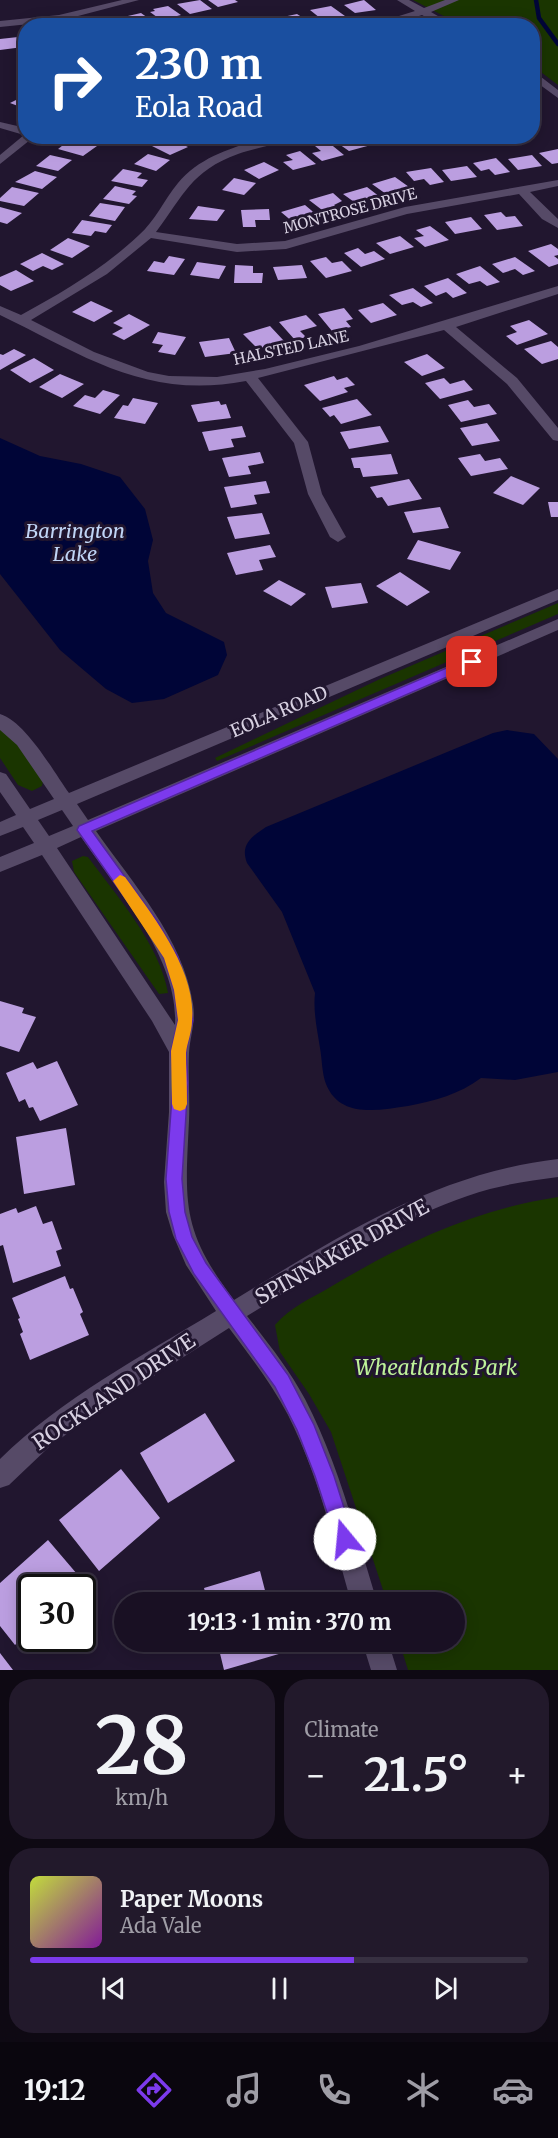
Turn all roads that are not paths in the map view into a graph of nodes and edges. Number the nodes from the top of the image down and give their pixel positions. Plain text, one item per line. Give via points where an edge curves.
1 (134, 0) edge
2 (402, 0) edge
3 (454, 0) edge
4 (424, 12) junction
5 (58, 18) edge
6 (402, 18) edge
7 (435, 18) edge
8 (0, 24) edge
9 (18, 24) edge
10 (540, 80) edge
11 (558, 95) edge
12 (0, 125) edge
13 (18, 130) edge
14 (20, 144) edge
15 (261, 144) edge
16 (0, 161) edge
17 (558, 183) edge
18 (522, 190) junction
19 (558, 224) edge
20 (148, 234) junction
21 (558, 290) edge
22 (0, 310) edge
23 (21, 320) junction
24 (448, 327) junction
25 (250, 377) junction
26 (558, 437) edge
27 (338, 537) dead end
28 (558, 594) edge
29 (558, 624) edge
30 (0, 720) edge
31 (0, 778) edge
32 (66, 802) junction
33 (26, 818) junction
34 (0, 829) edge
35 (83, 830) junction
36 (44, 846) junction
37 (0, 865) edge
38 (179, 1051) junction
39 (558, 1168) edge
40 (232, 1313) junction
41 (4, 1463) edge
42 (360, 1592) edge
43 (378, 1652) edge
44 (384, 1670) edge

1 - 5 street
2 - 4 street
3 - 4 street
4 - 6 street
4 - 7 street
8 - 9 street
10 - 11 street
12 - 13 street
14 - 16 street
15 - 20 street via 207,164 187,180
17 - 18 street, MONTROSE DRIVE
18 - 19 street
18 - 20 street, MONTROSE DRIVE via 405,211 286,245 237,248
20 - 23 street via 122,258
21 - 24 street, HALSTED LANE
22 - 23 street, HALSTED LANE
23 - 25 street, HALSTED LANE via 97,357 148,376 200,381
24 - 25 street, HALSTED LANE
24 - 26 street via 512,381
25 - 27 street via 301,442 315,494
28 - 32 street, EOLA ROAD
29 - 35 street, EOLA ROAD
30 - 32 street via 23,741
31 - 33 street
32 - 33 street, EOLA ROAD
32 - 35 street
33 - 34 street, EOLA ROAD
33 - 36 street
35 - 36 street, EOLA ROAD
35 - 38 street via 171,957 185,1020
36 - 37 street, EOLA ROAD
36 - 38 street via 159,1015
38 - 40 street via 181,1083 174,1179 177,1212 184,1239
39 - 40 street, SPINNAKER DRIVE via 479,1183 403,1213
40 - 41 street, ROCKLAND DRIVE
40 - 42 street via 281,1381 304,1425 325,1476
43 - 44 street

